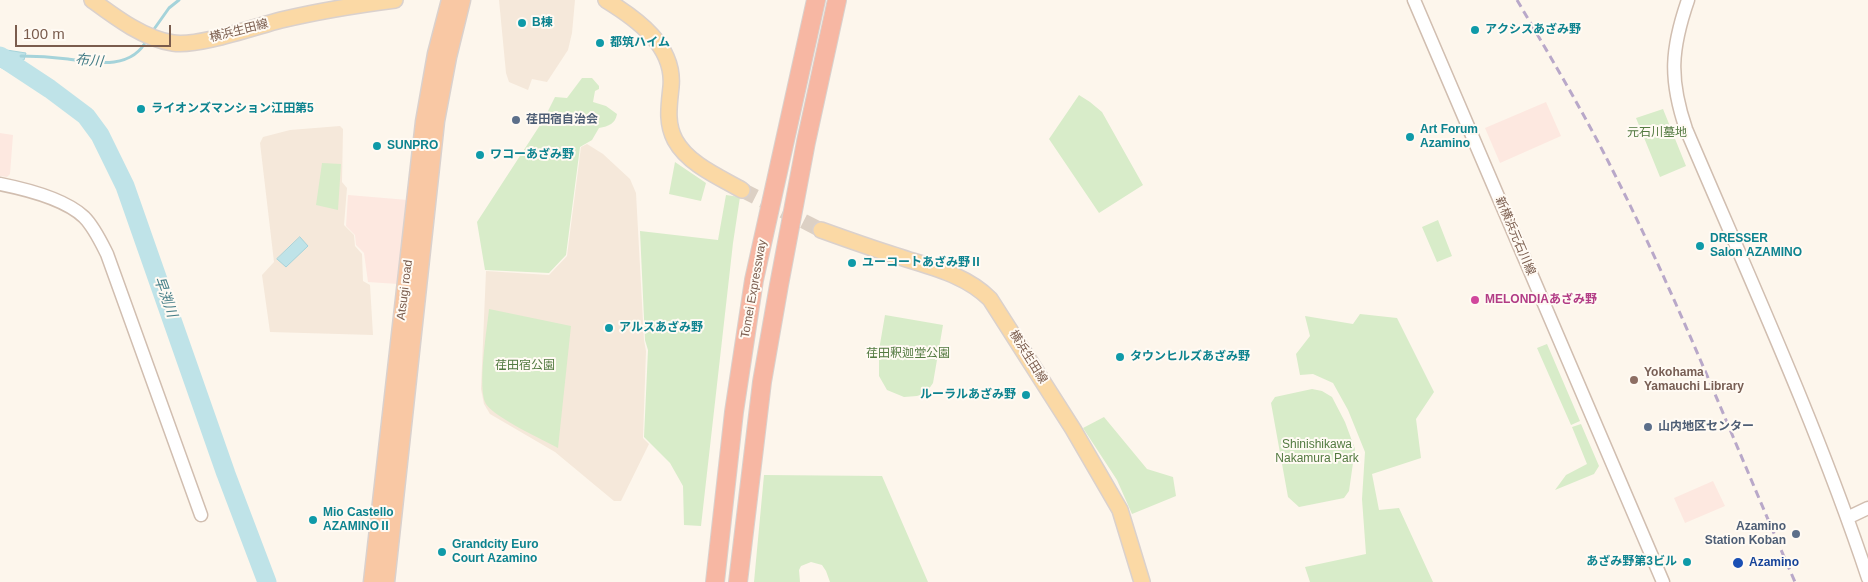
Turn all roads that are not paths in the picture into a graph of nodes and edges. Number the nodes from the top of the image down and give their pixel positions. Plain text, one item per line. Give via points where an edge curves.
1 (92, 0) edge
2 (395, 0) edge
3 (450, 0) edge
4 (462, 0) edge
5 (606, 0) edge
6 (1414, 0) edge
7 (1688, 0) edge
8 (836, 4) edge
9 (814, 6) edge
10 (0, 184) edge
11 (742, 190) tunnel mouth
12 (821, 230) tunnel mouth
13 (1868, 508) edge
14 (201, 515) dead end
15 (1847, 518) junction
16 (1868, 578) edge
17 (372, 582) edge
18 (386, 582) edge
19 (716, 582) edge
20 (738, 582) edge
21 (1142, 582) edge
22 (1663, 582) edge

1 - 2 main road, 横浜生田線 via 138,30 174,44 350,6
3 - 17 highway, Atsugi road via 424,122
4 - 18 highway, Atsugi road via 436,121
5 - 11 main road via 652,35 662,48 670,72 669,126 682,149 697,163
6 - 22 street, 新横浜元石川線
7 - 15 street via 1674,56 1678,107 1815,432
8 - 20 highway, Tomei Expressway via 806,142 762,382
9 - 19 highway, Tomei Expressway via 754,280 734,412
10 - 14 street via 63,204 85,218 99,238
12 - 21 main road, 横浜生田線 via 954,275 990,299 1114,498 1126,526
13 - 15 street
15 - 16 street

